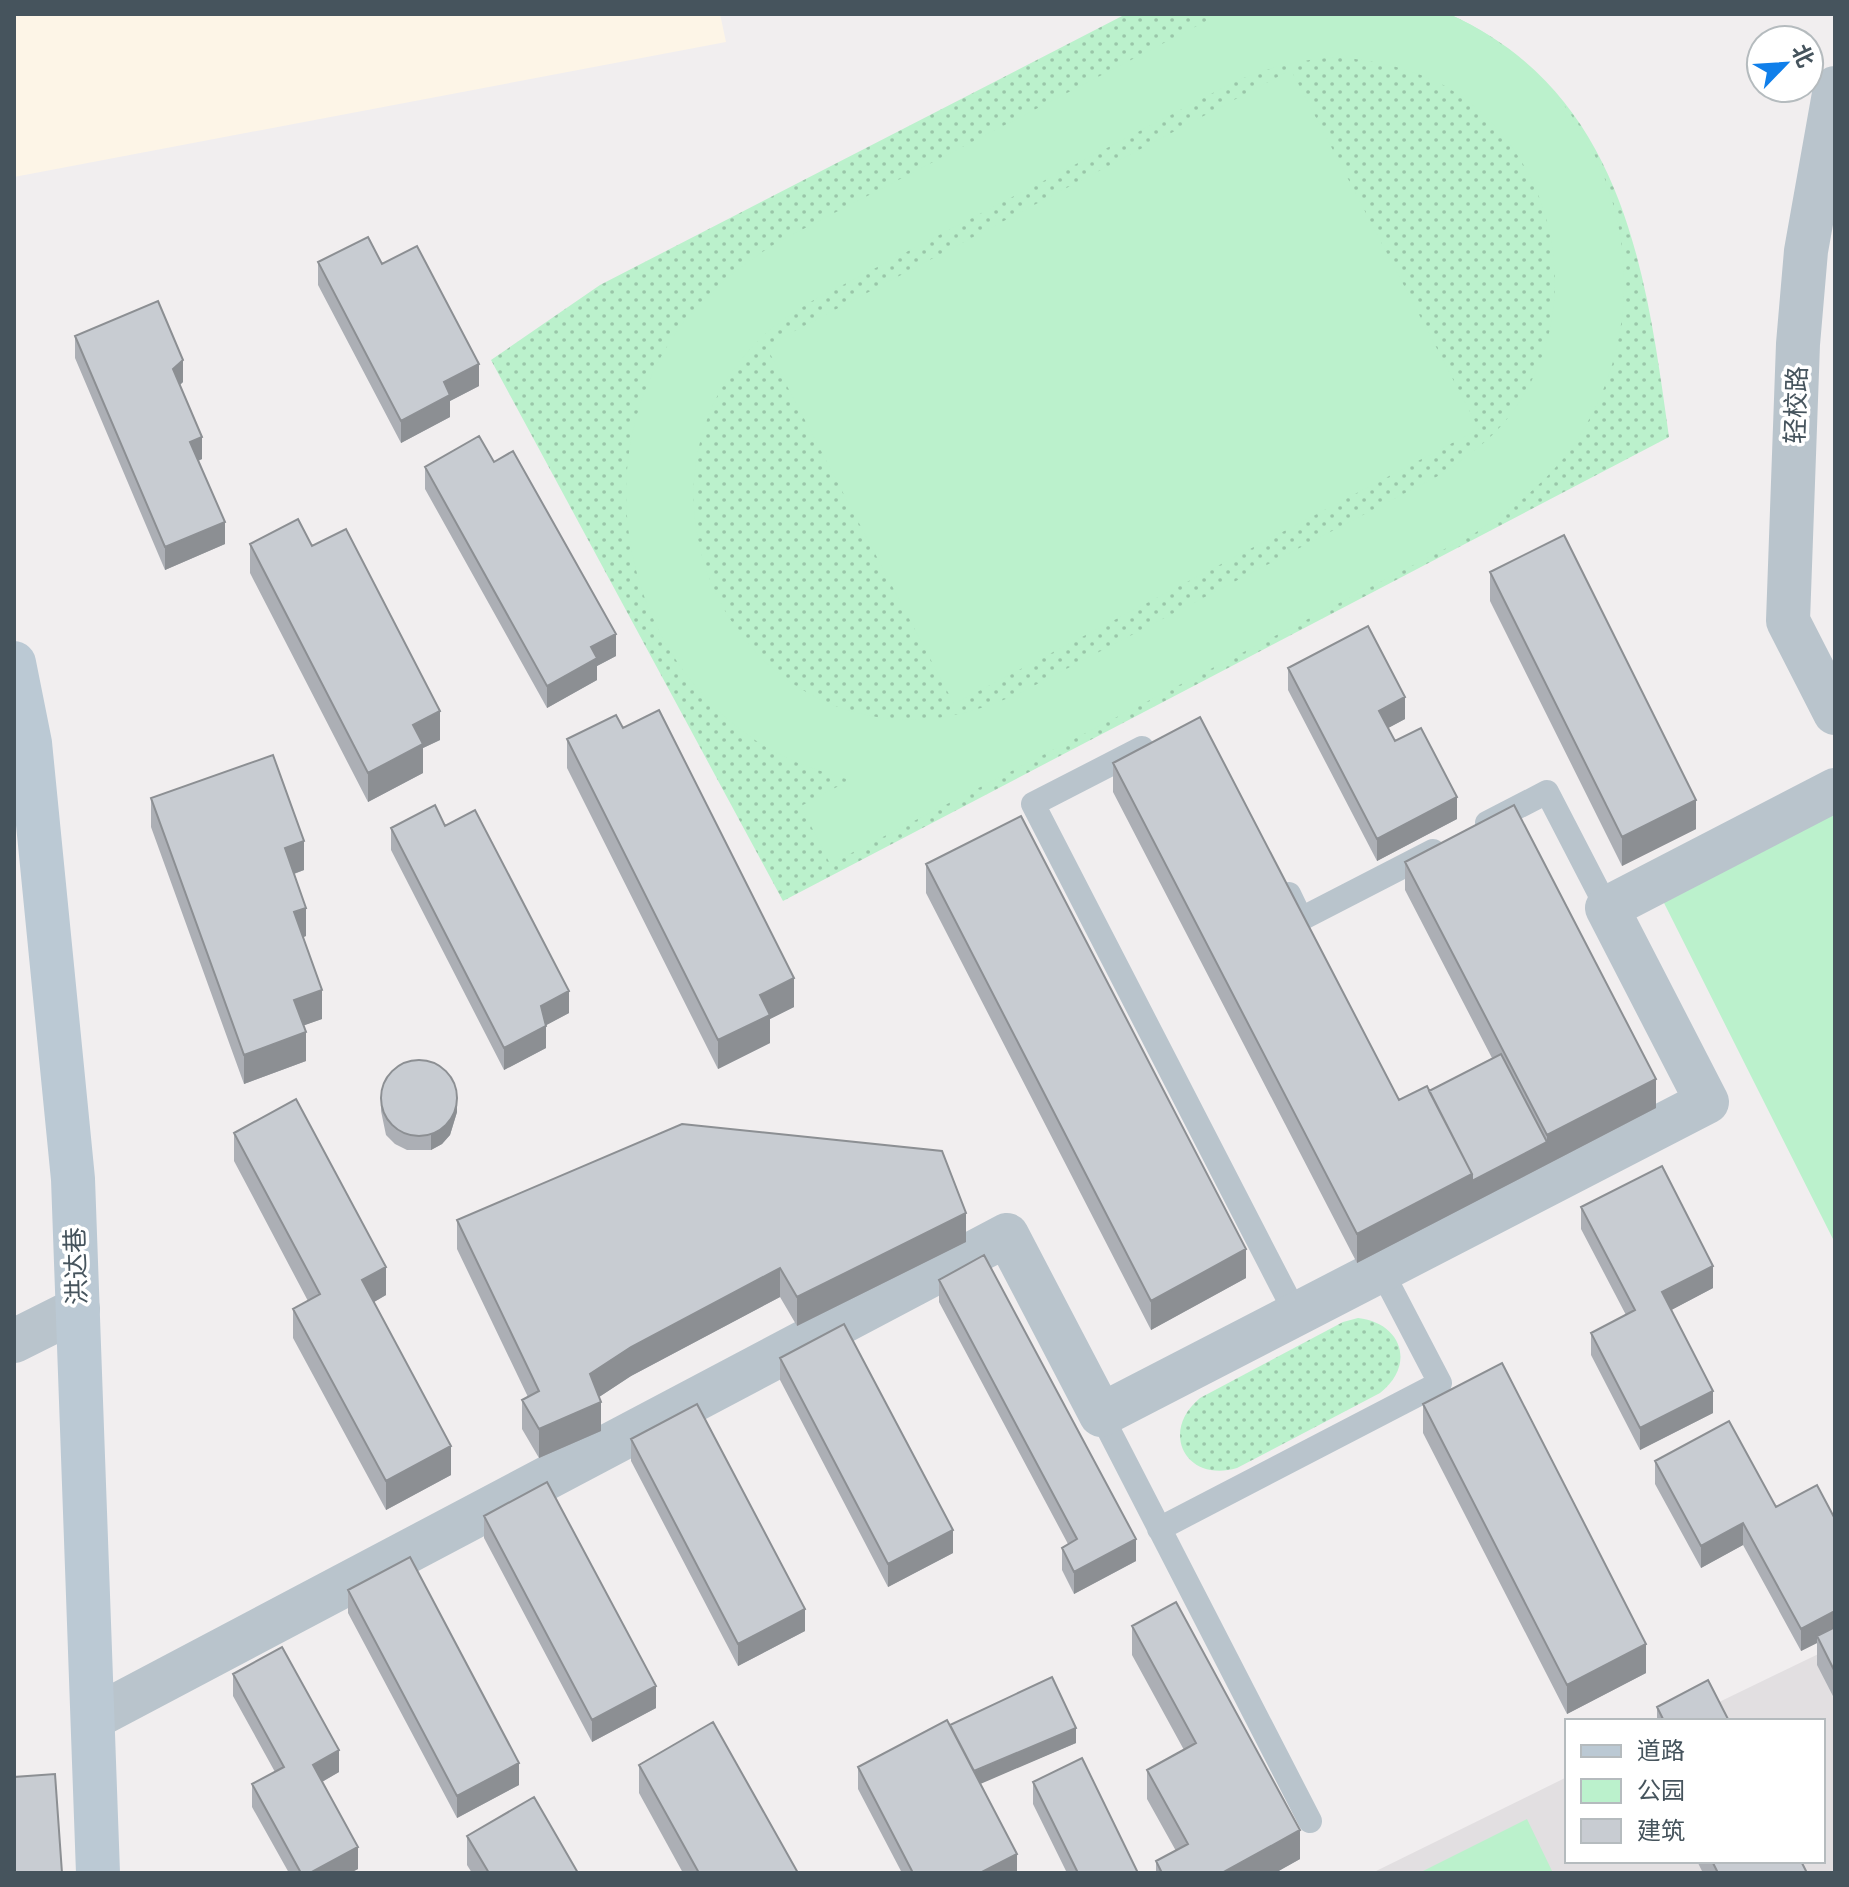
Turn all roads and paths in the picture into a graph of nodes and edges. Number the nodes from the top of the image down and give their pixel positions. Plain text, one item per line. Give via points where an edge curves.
1 (1835, 88) edge
2 (14, 663) edge
3 (1835, 713) edge
4 (1157, 740) edge
5 (1835, 790) edge
6 (1281, 879) edge
7 (1607, 908) junction
8 (1381, 1270) junction
9 (78, 1309) junction
10 (1296, 1314) junction
11 (14, 1341) edge
12 (1101, 1415) junction
13 (1159, 1529) junction
14 (93, 1718) junction
15 (1310, 1821) dead end
16 (98, 1873) edge

1 - 3 street, 轻校路 via 1803,282 1788,621
2 - 9 street, 洪达巷 via 30,743 70,1148
4 - 10 lane via 1033,804
5 - 7 street
6 - 7 lane via 1301,919 1547,792
7 - 8 street via 1707,1102
8 - 10 street
8 - 13 lane via 1440,1383
9 - 11 street
9 - 14 street, 洪达巷
10 - 12 street
12 - 13 lane
12 - 14 street via 1007,1235
13 - 15 lane
14 - 16 street, 洪达巷

